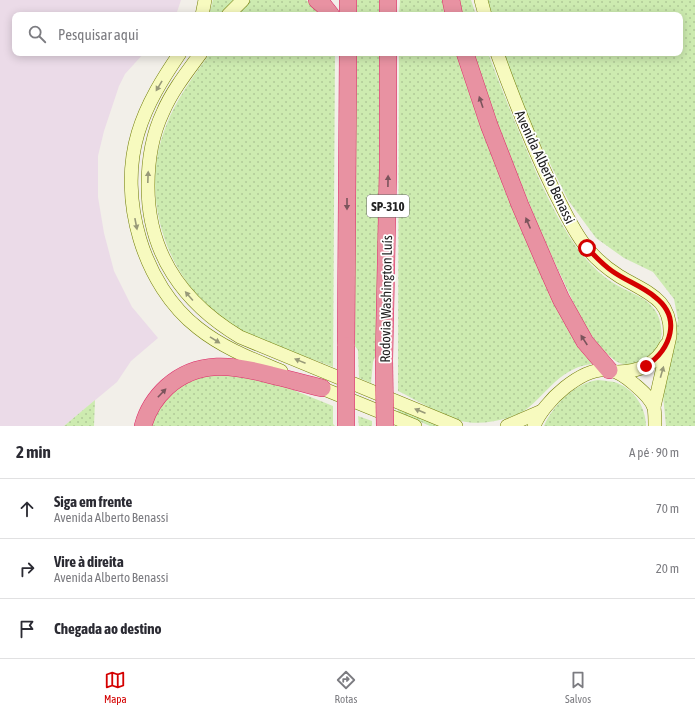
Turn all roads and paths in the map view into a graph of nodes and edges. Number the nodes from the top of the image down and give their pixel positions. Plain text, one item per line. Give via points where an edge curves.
1 (205, 0) edge
2 (243, 0) edge
3 (317, 0) edge
4 (348, 0) edge
5 (388, 0) edge
6 (451, 0) edge
7 (480, 0) edge
8 (203, 12) edge
9 (231, 12) edge
10 (329, 12) edge
11 (348, 12) edge
12 (388, 12) edge
13 (453, 12) edge
14 (484, 12) edge
15 (178, 56) edge
16 (199, 56) edge
17 (339, 56) edge
18 (348, 56) edge
19 (388, 56) edge
20 (466, 56) edge
21 (498, 56) edge
22 (347, 152) junction
23 (670, 336) junction
24 (613, 371) junction
25 (322, 388) junction
26 (654, 407) junction
27 (542, 411) junction
28 (143, 426) edge
29 (346, 426) edge
30 (385, 426) edge
31 (415, 426) edge
32 (456, 426) edge
33 (507, 426) edge
34 (534, 426) edge
35 (655, 426) edge

1 - 8 main road
2 - 9 main road
3 - 10 highway
4 - 11 highway
5 - 12 highway
6 - 13 highway
7 - 14 main road
15 -> 25 main road via 154,94 138,134 133,155 131,176 134,214 147,259 175,305 210,338 240,354
32 -> 16 main road via 240,336 221,326 177,281 159,249 152,227 148,198 148,160 163,111
17 - 22 highway
18 - 22 highway, SP-310
30 -> 19 highway, Rodovia Washington Luís / SP-310, bridge
24 -> 20 highway via 585,342 568,312 520,205
21 - 23 main road, Avenida Alberto Benassi via 513,99 568,219 587,248 610,270 650,293 662,304 671,324
22 -> 29 highway, SP-310, bridge
23 - 24 main road via 663,351 650,364 638,370
26 -> 23 main road, Avenida Alberto Benassi
24 - 26 main road via 640,389
24 - 27 main road via 595,372 581,377 567,385
28 -> 25 highway via 159,394 182,375 201,369 237,367
25 - 31 main road
26 - 35 main road, Avenida Alberto Benassi
27 - 33 main road
27 - 34 main road

